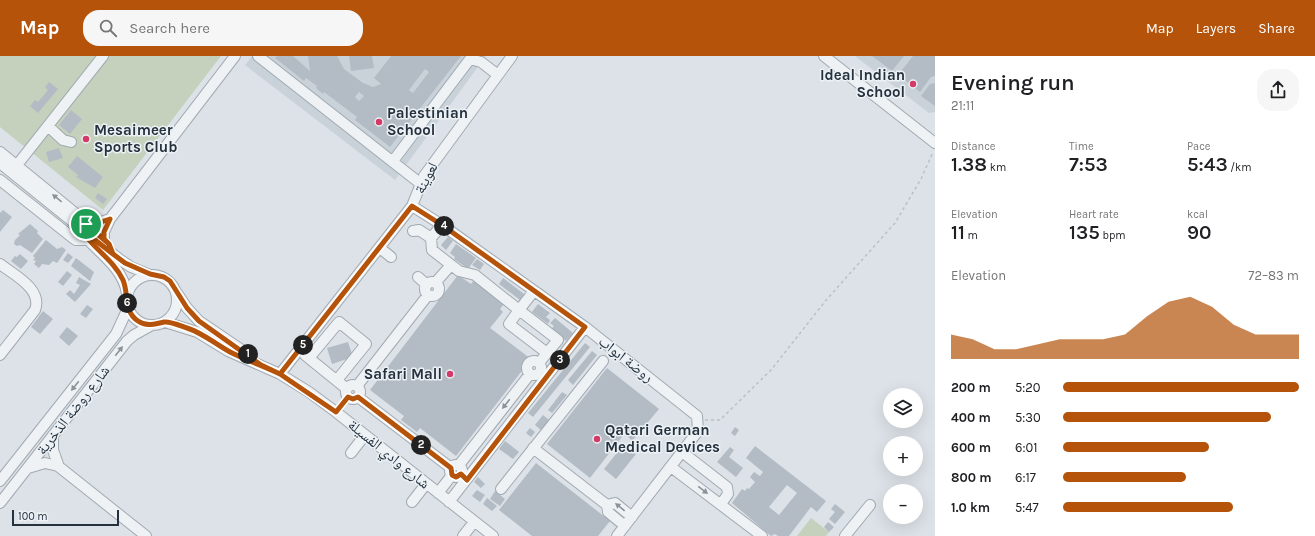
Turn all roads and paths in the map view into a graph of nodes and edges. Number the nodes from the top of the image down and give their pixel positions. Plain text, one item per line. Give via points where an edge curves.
1 (103, 56) edge
2 (235, 56) edge
3 (512, 56) edge
4 (824, 56) edge
5 (262, 57) edge
6 (498, 75) junction
7 (49, 127) junction
8 (71, 142) dead end
9 (935, 144) edge
10 (0, 152) edge
11 (393, 161) junction
12 (0, 163) edge
13 (17, 165) junction
14 (0, 180) edge
15 (421, 184) junction
16 (412, 206) junction
17 (110, 219) junction
18 (442, 225) junction
19 (84, 226) junction
20 (413, 231) dead end
21 (431, 238) junction
22 (104, 239) junction
23 (88, 240) junction
24 (380, 248) junction
25 (113, 254) junction
26 (391, 257) dead end
27 (0, 264) edge
28 (451, 265) junction
29 (150, 274) junction
30 (418, 277) dead end
31 (431, 284) junction
32 (534, 291) junction
33 (127, 293) junction
34 (177, 293) junction
35 (128, 308) junction
36 (519, 310) junction
37 (165, 322) junction
38 (152, 326) junction
39 (585, 327) junction
40 (299, 350) junction
41 (547, 353) junction
42 (0, 355) edge
43 (310, 358) junction
44 (603, 361) dead end
45 (261, 365) junction
46 (539, 371) junction
47 (280, 374) junction
48 (337, 380) junction
49 (353, 392) junction
50 (336, 412) junction
51 (699, 420) junction
52 (53, 435) junction
53 (365, 435) junction
54 (534, 448) junction
55 (682, 452) junction
56 (351, 453) dead end
57 (671, 467) junction
58 (28, 468) junction
59 (59, 468) junction
60 (458, 472) junction
61 (0, 481) edge
62 (426, 484) junction
63 (501, 489) dead end
64 (438, 493) junction
65 (412, 502) dead end
66 (449, 502) junction
67 (0, 503) edge
68 (721, 504) junction
69 (607, 505) junction
70 (870, 505) dead end
71 (632, 517) junction
72 (474, 522) junction
73 (625, 526) junction
74 (146, 536) edge
75 (463, 536) edge
76 (493, 536) edge
77 (617, 536) edge
78 (762, 536) edge
79 (845, 536) edge

1 - 7 street
2 - 17 street
3 - 6 street, لعوينة
4 - 9 street
5 - 11 street
6 - 11 street via 481,62 470,59
6 - 15 street, لعوينة via 440,153
7 - 8 street via 63,140
7 - 13 street
9 - 51 path via 922,179 895,223 827,299 771,370 720,420
10 - 13 street
11 - 15 street
12 - 19 street
19 -> 13 street
14 - 23 street via 73,238
15 - 16 street, لعوينة
16 - 18 street, روضة ابواب
16 - 24 street, لعوينة
17 - 19 street
17 - 22 street via 104,232
18 - 21 street
18 - 32 street, روضة ابواب
19 - 22 street
19 - 23 street
19 - 25 street
20 - 21 street via 418,230
21 - 28 street via 432,250
22 - 25 street
23 - 33 street via 118,270
24 - 26 street
24 - 40 street, لعوينة
25 - 29 street via 131,267
27 - 42 street via 30,287 37,298 35,310
28 - 31 street
28 - 36 street via 460,271 475,274
29 - 33 street via 136,280
29 - 34 street via 164,277
30 - 31 street
31 - 49 street via 438,288 438,293 434,296 428,295
32 - 36 street
32 - 39 street, روضة ابواب
33 - 35 street
34 - 37 street via 176,310
34 - 45 street, شارع وادي الفسيلة via 199,321
35 - 38 street via 137,321
35 -> 61 street, شارع روضة الذخرية via 116,334
36 - 41 street via 509,324
36 - 41 street via 558,340
37 - 38 street
37 - 45 street, شارع وادي الفسيلة via 197,332 235,354
52 -> 38 street, شارع روضة الذخرية via 128,341
39 - 46 street
39 - 51 street, روضة ابواب via 693,411
40 - 43 street
40 - 47 street, لعوينة
41 - 46 street
43 - 48 street
43 - 48 street via 339,322 366,344
44 - 54 street
45 - 47 street, شارع وادي الفسيلة
46 -> 60 street
46 - 60 street
47 - 50 street, شارع وادي الفسيلة
48 - 49 street
49 - 50 street
49 - 60 street
50 - 53 street, شارع وادي الفسيلة
51 - 55 street via 698,431
52 - 58 street, شارع روضة الذخرية
52 - 59 street via 53,450
53 - 56 street
53 - 62 street, شارع وادي الفسيلة
54 - 63 street
54 - 69 street
55 - 57 street
55 - 68 street via 727,487 728,494
57 -> 68 street
57 - 71 street
58 - 59 street via 45,463
58 - 67 street, شارع روضة الذخرية
59 - 74 street
60 - 64 street
60 - 66 street
62 - 64 street, شارع وادي الفسيلة
62 - 65 street
64 - 66 street, شارع وادي الفسيلة
66 - 72 street, شارع وادي الفسيلة
68 - 78 street
71 -> 69 street via 615,503
69 - 73 street via 608,512
70 - 79 street
71 - 73 street
72 - 75 street
72 - 76 street, شارع وادي الفسيلة
73 - 77 street

